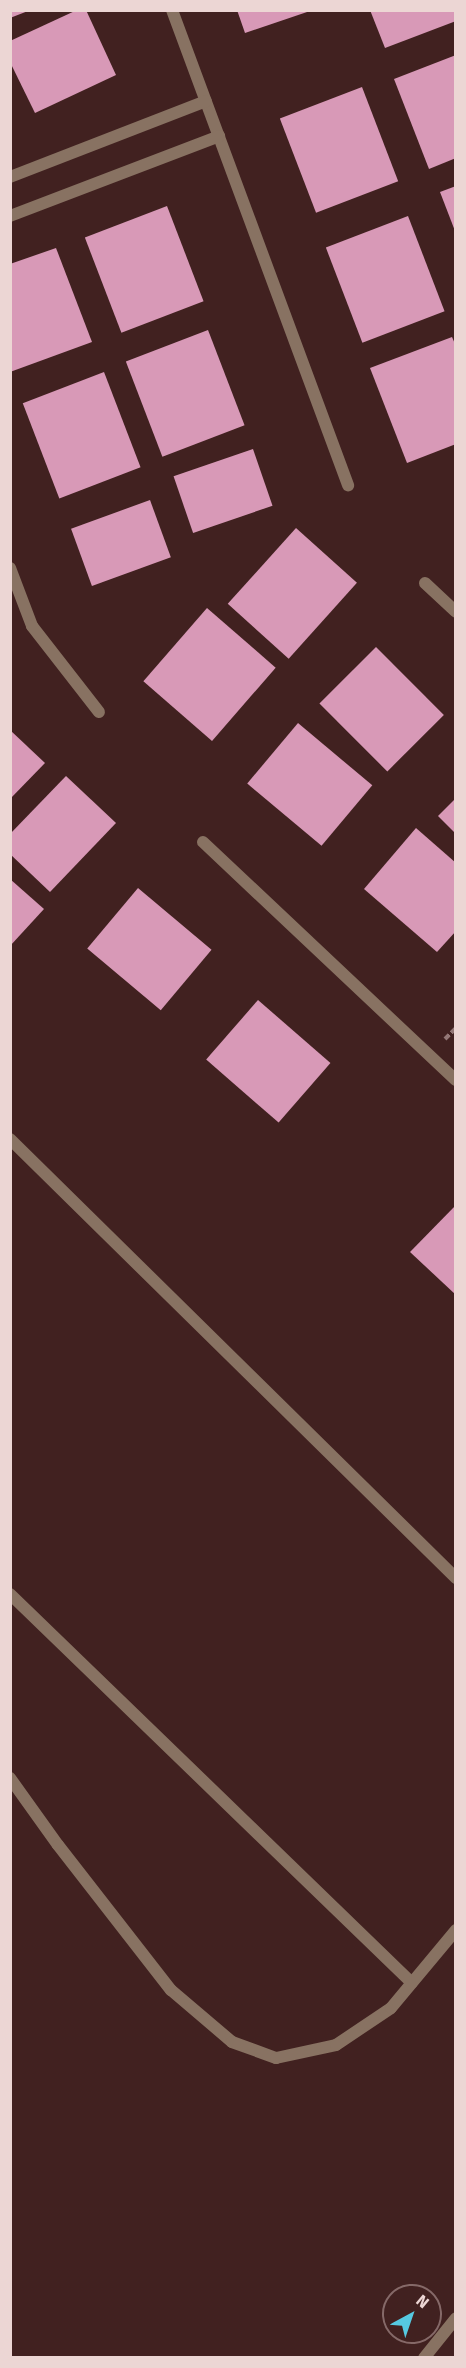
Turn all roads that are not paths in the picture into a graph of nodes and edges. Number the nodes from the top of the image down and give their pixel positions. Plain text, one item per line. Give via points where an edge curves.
1 (172, 10) edge
2 (206, 102) junction
3 (219, 136) junction
4 (10, 177) edge
5 (10, 216) edge
6 (348, 485) dead end
7 (10, 568) edge
8 (424, 583) dead end
9 (456, 612) edge
10 (99, 712) dead end
11 (202, 842) dead end
12 (456, 1080) edge
13 (10, 1138) edge
14 (456, 1578) edge
15 (10, 1594) edge
16 (10, 1778) edge
17 (456, 1930) edge
18 (412, 1983) junction
19 (456, 2318) edge
20 (424, 2358) edge

1 - 2 street
2 - 3 street
2 - 4 street
3 - 5 street
3 - 6 street
7 - 10 street via 32,626
8 - 9 street
11 - 12 street
13 - 14 street
15 - 18 street
16 - 18 street via 171,1990 232,2042 276,2058 336,2045 391,2008
17 - 18 street
19 - 20 street

